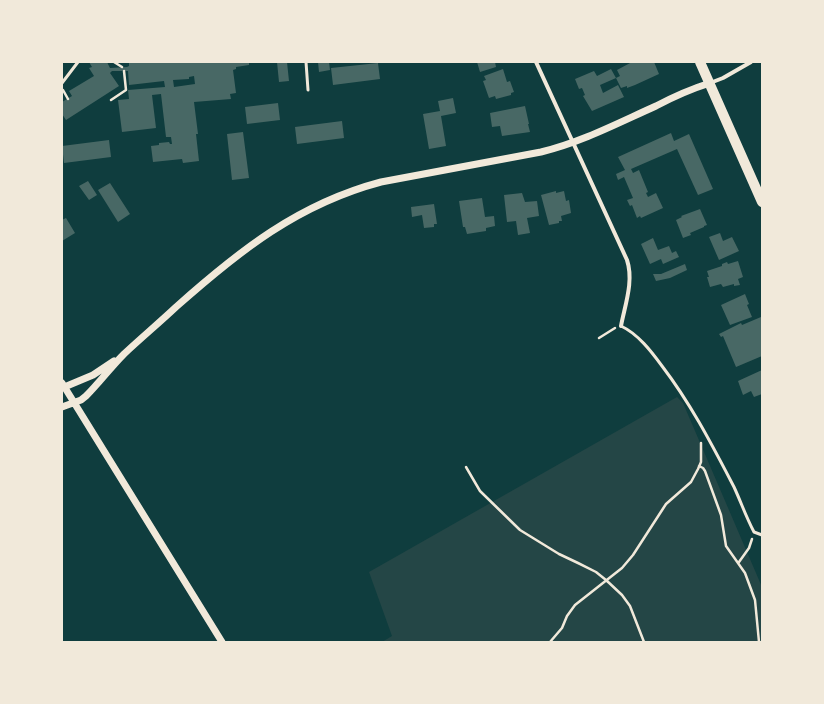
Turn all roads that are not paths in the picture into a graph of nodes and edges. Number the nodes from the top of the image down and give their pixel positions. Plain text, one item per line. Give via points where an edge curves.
1 (78, 62) edge
2 (306, 62) edge
3 (536, 62) edge
4 (700, 62) edge
5 (751, 62) edge
6 (62, 83) edge
7 (710, 83) junction
8 (308, 90) dead end
9 (574, 143) junction
10 (762, 202) edge
11 (621, 326) joint
12 (124, 354) junction
13 (63, 386) edge
14 (74, 403) junction
15 (62, 407) edge
16 (762, 535) edge
17 (222, 642) edge

1 - 6 lane
2 - 8 lane
3 - 9 street
4 - 7 main road
5 - 7 street
7 - 9 street via 689,90
7 - 10 main road
9 - 11 street via 629,266 628,292
9 - 12 street via 541,152 381,182 330,198 246,248
11 - 16 lane via 654,355 678,387 700,422 754,532
12 - 13 street via 93,376
12 - 14 street via 86,396
13 - 14 street
14 - 15 street
14 - 17 street

